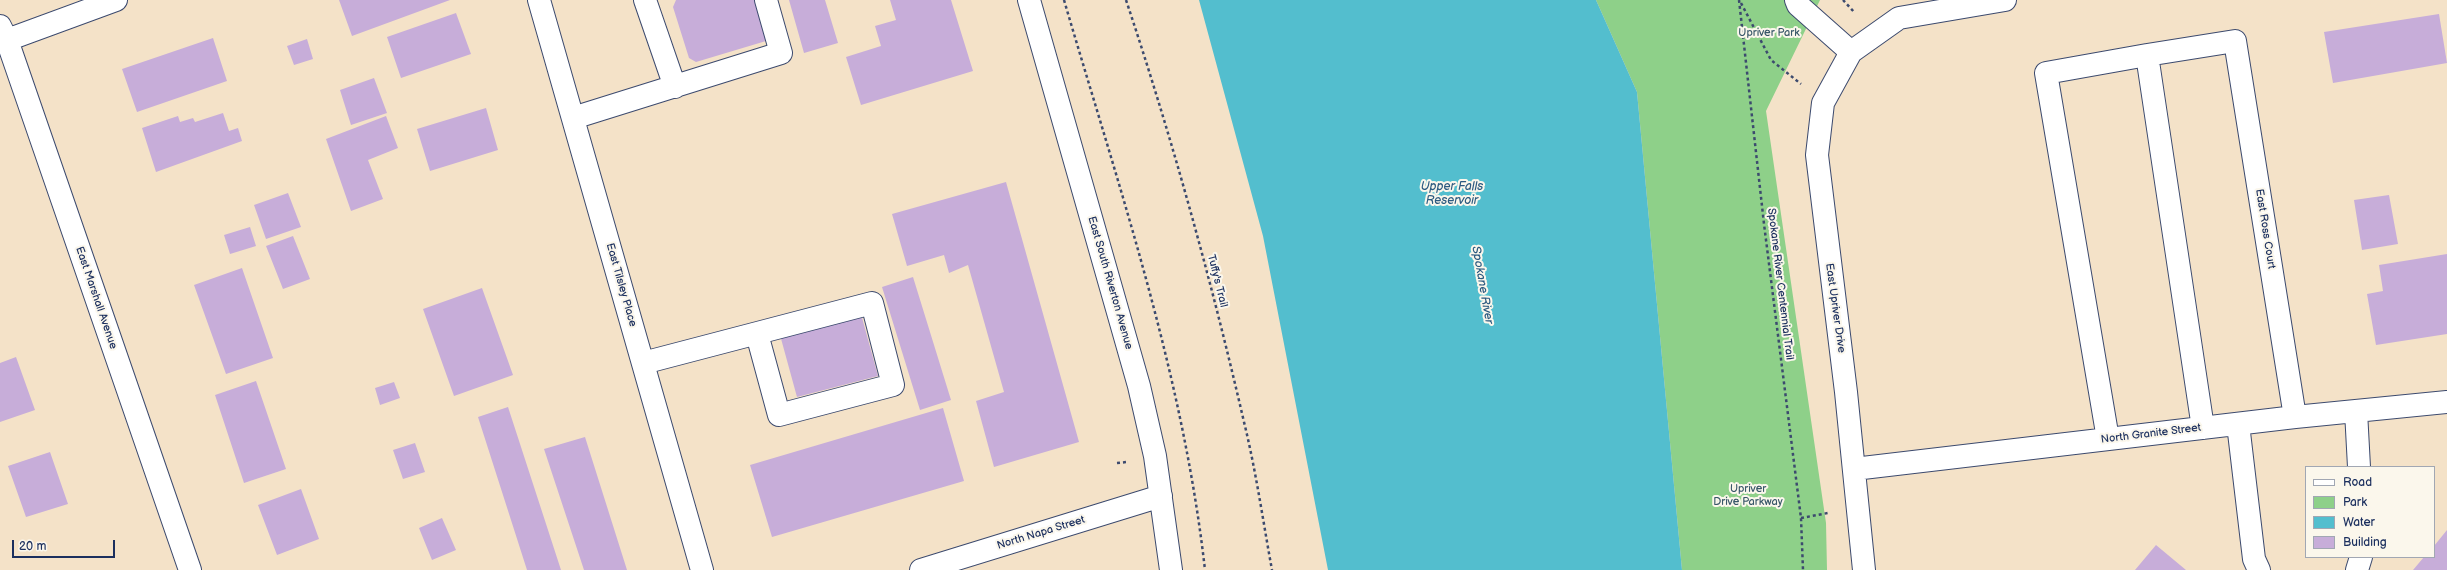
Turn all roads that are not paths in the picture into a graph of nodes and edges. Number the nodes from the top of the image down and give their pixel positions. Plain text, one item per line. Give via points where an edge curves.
1 (116, 0) edge
2 (539, 0) edge
3 (646, 0) edge
4 (766, 0) edge
5 (1029, 0) edge
6 (1796, 0) edge
7 (2005, 0) edge
8 (2, 40) edge
9 (1851, 52) junction
10 (2148, 55) junction
11 (675, 87) junction
12 (573, 118) junction
13 (757, 334) junction
14 (644, 363) junction
15 (2447, 402) edge
16 (2356, 411) junction
17 (2295, 417) junction
18 (2238, 424) junction
19 (2203, 428) junction
20 (2108, 439) junction
21 (2359, 466) edge
22 (1854, 469) junction
23 (1162, 496) junction
24 (2361, 558) edge
25 (985, 560) edge
26 (190, 570) edge
27 (702, 570) edge
28 (921, 570) edge
29 (1171, 570) edge
30 (1864, 570) edge
31 (2259, 570) edge
32 (2357, 570) edge

1 - 8 street
2 - 12 street, East Tilsley Place
3 - 11 street
4 - 11 street via 781,53
5 - 23 street, East South Riverton Avenue via 1140,386
6 - 9 street via 1798,5
7 - 9 street via 1899,18
8 - 26 street, East Marshall Avenue
9 - 22 street, East Upriver Drive via 1823,103 1817,156
10 - 17 street, East Ross Court via 2235,41
10 - 19 street
10 - 20 street via 2046,73
11 - 12 street
12 - 14 street, East Tilsley Place
13 - 13 street via 779,415 893,385 872,303
13 - 14 street
14 - 27 street, East Tilsley Place
15 - 16 street, North Granite Street
16 - 17 street, North Granite Street
16 - 21 street
17 - 18 street, North Granite Street
18 - 19 street, North Granite Street
18 - 31 street via 2254,559
19 - 20 street, North Granite Street
20 - 22 street, North Granite Street
22 - 30 street, East Upriver Drive
23 - 25 street, North Napa Street
23 - 29 street, East South Riverton Avenue
24 - 32 street
25 - 28 street, North Napa Street

